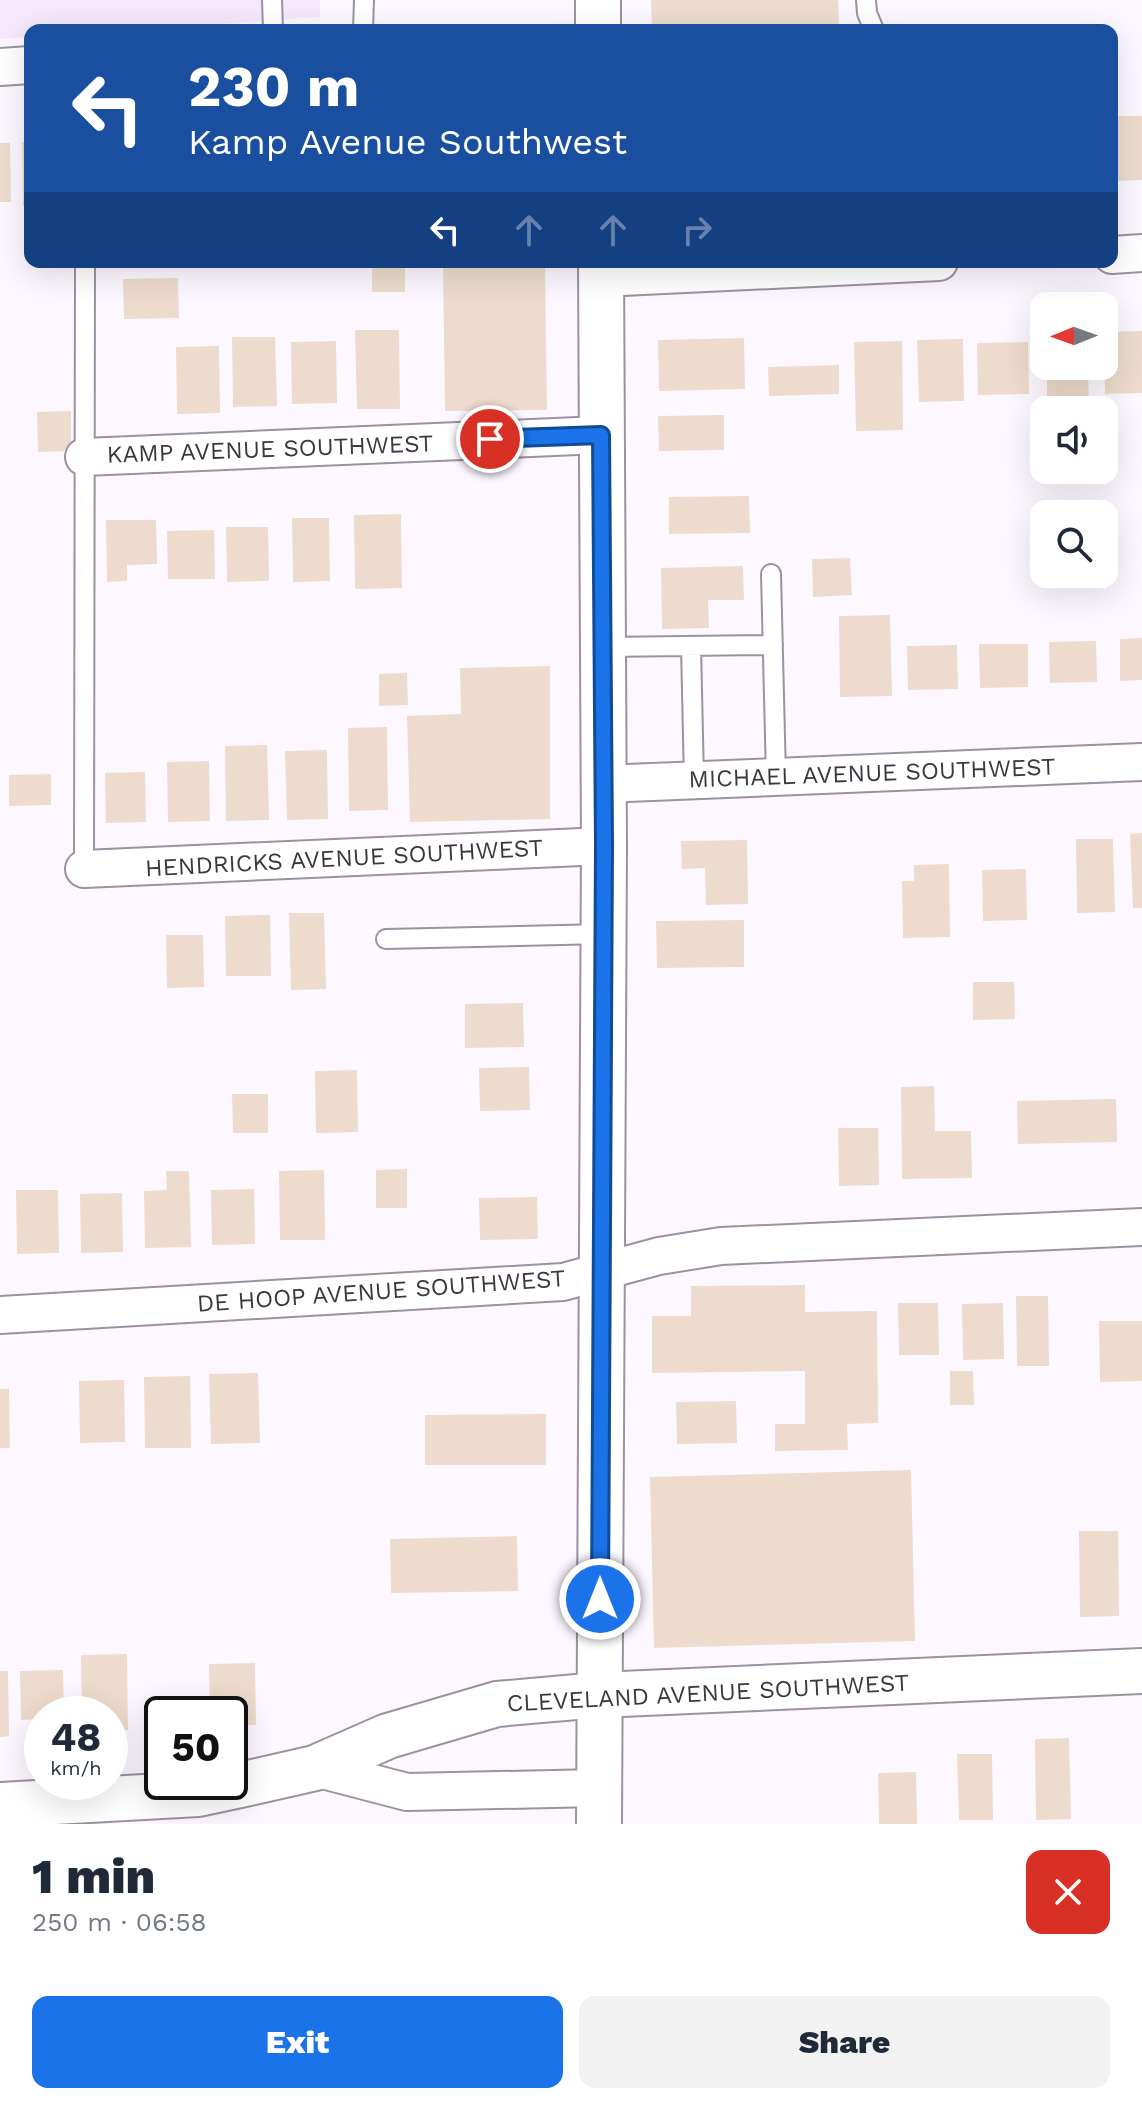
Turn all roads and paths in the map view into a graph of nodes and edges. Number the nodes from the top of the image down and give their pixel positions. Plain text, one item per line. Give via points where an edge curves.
1 (272, 0) edge
2 (364, 0) edge
3 (598, 0) edge
4 (866, 0) edge
5 (273, 24) edge
6 (363, 24) edge
7 (598, 24) edge
8 (872, 24) edge
9 (24, 65) edge
10 (0, 67) edge
11 (1142, 253) edge
12 (1118, 255) edge
13 (85, 268) edge
14 (682, 268) edge
15 (601, 270) edge
16 (601, 435) junction
17 (84, 457) junction
18 (771, 574) dead end
19 (773, 645) junction
20 (691, 646) junction
21 (602, 647) junction
22 (1142, 762) edge
23 (776, 777) junction
24 (694, 780) junction
25 (602, 784) junction
26 (604, 846) junction
27 (84, 869) joint
28 (604, 934) junction
29 (386, 939) dead end
30 (1142, 1227) edge
31 (602, 1271) junction
32 (0, 1315) edge
33 (1142, 1671) edge
34 (599, 1695) junction
35 (315, 1768) junction
36 (0, 1805) edge
37 (599, 1806) edge

1 - 5 lane
2 - 6 lane
3 - 7 main road
4 - 8 lane
9 - 10 street
11 - 12 street
13 - 17 lane
14 - 15 street
15 - 16 main road
16 - 17 street, KAMP AVENUE SOUTHWEST
16 - 21 main road
17 - 27 lane
18 - 19 lane
19 - 20 lane
19 - 23 lane
20 - 21 lane
20 - 24 lane
21 - 25 main road
22 - 23 street, MICHAEL AVENUE SOUTHWEST
23 - 24 street, MICHAEL AVENUE SOUTHWEST
24 - 25 street, MICHAEL AVENUE SOUTHWEST
25 - 26 main road
26 - 27 street, HENDRICKS AVENUE SOUTHWEST
26 - 28 main road
28 - 29 lane
28 - 31 main road
30 - 31 street, DE HOOP AVENUE SOUTHWEST via 721,1246
31 - 32 street, DE HOOP AVENUE SOUTHWEST via 563,1282
31 - 34 main road
33 - 34 main road, CLEVELAND AVENUE SOUTHWEST
34 - 35 main road, CLEVELAND AVENUE SOUTHWEST via 497,1704 388,1736
34 - 37 main road
35 - 36 main road, CLEVELAND AVENUE SOUTHWEST via 198,1794
35 - 37 street via 407,1792

